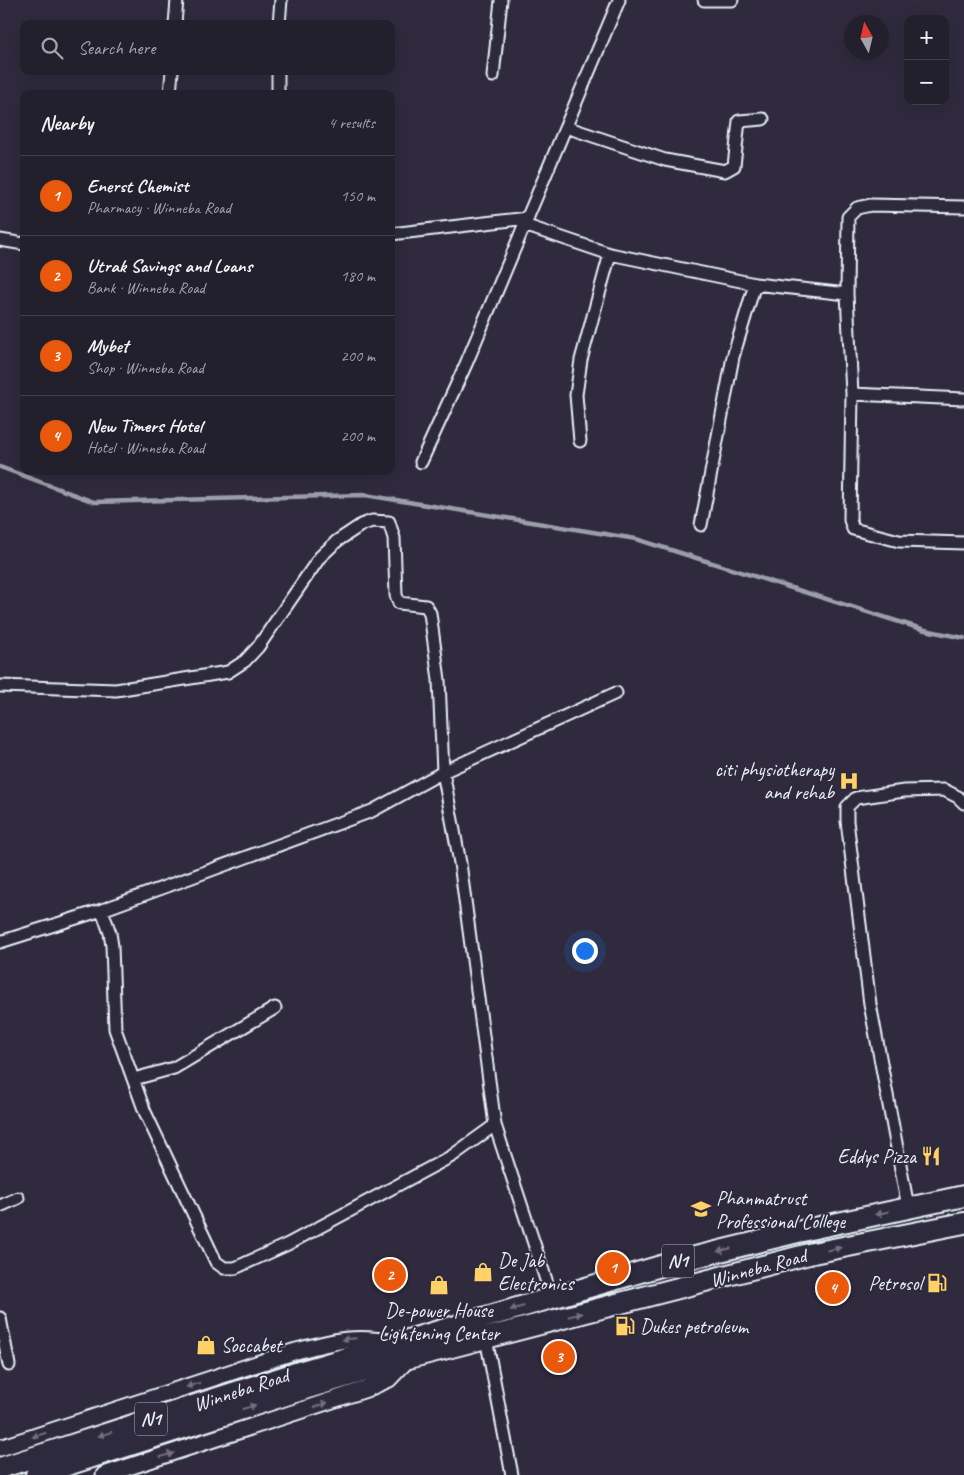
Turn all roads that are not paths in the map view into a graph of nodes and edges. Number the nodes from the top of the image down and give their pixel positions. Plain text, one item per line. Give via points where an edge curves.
1 (176, 0) edge
2 (281, 0) edge
3 (501, 0) edge
4 (620, 0) edge
5 (704, 0) edge
6 (732, 0) edge
7 (175, 20) edge
8 (278, 20) edge
9 (172, 75) edge
10 (278, 75) edge
11 (493, 76) dead end
12 (170, 90) edge
13 (278, 90) edge
14 (763, 119) dead end
15 (566, 127) junction
16 (964, 207) edge
17 (526, 222) junction
18 (395, 234) edge
19 (0, 240) edge
20 (20, 243) edge
21 (610, 254) junction
22 (755, 284) junction
23 (847, 294) junction
24 (852, 394) junction
25 (964, 399) edge
26 (580, 441) dead end
27 (420, 462) dead end
28 (701, 525) dead end
29 (964, 543) edge
30 (0, 686) edge
31 (616, 693) dead end
32 (443, 772) junction
33 (964, 803) edge
34 (102, 910) junction
35 (0, 942) edge
36 (275, 1008) dead end
37 (134, 1079) junction
38 (495, 1125) junction
39 (964, 1196) edge
40 (18, 1198) dead end
41 (0, 1206) edge
42 (908, 1207) junction
43 (964, 1223) edge
44 (552, 1298) junction
45 (0, 1318) edge
46 (486, 1338) junction
47 (403, 1351) junction
48 (9, 1365) dead end
49 (305, 1379) junction
50 (0, 1448) edge
51 (0, 1468) edge
52 (36, 1475) edge
53 (104, 1475) edge
54 (512, 1475) edge

1 - 7 street
2 - 8 street
3 - 11 street
4 - 15 street
5 - 6 street
9 - 12 street
10 - 13 street
14 - 15 street via 738,122 734,166 725,171 665,160
15 - 17 street
16 - 23 street via 871,205 857,208 848,216
17 - 18 street
17 - 21 street
17 - 27 street
19 - 20 street
21 - 22 street
21 - 26 street via 581,360 576,395
22 - 23 street
22 - 28 street via 733,357
23 - 24 street
24 - 25 street
24 - 29 street via 850,520 853,529 899,541
30 - 32 street via 116,690 228,672 258,647 320,557 349,531 383,520 390,522 393,528 399,603 426,606 430,613 439,680
31 - 32 street
32 - 34 street via 372,811
32 - 38 street via 460,864
33 - 42 street via 944,790 904,791 856,798 847,807 870,1004
34 - 35 street
34 - 37 street via 112,946 114,1029
36 - 37 street via 174,1068
37 - 38 street via 145,1112 216,1262 224,1268 234,1268 288,1244 452,1156
38 - 44 street
39 - 42 highway, Winneba Road / N1
40 - 41 street
42 -> 44 highway, Winneba Road / N1 via 671,1263
46 -> 43 highway, Winneba Road / N1 via 813,1253
44 -> 47 highway, Winneba Road / N1
45 - 48 street
46 - 47 highway, Winneba Road / N1
46 - 54 street
47 - 49 highway, Winneba Road / N1
47 -> 50 main road, Winneba Road via 369,1338 342,1339
53 -> 47 main road, Winneba Road via 366,1389 389,1379
49 -> 51 highway, Winneba Road / N1
52 -> 49 highway, Winneba Road / N1

